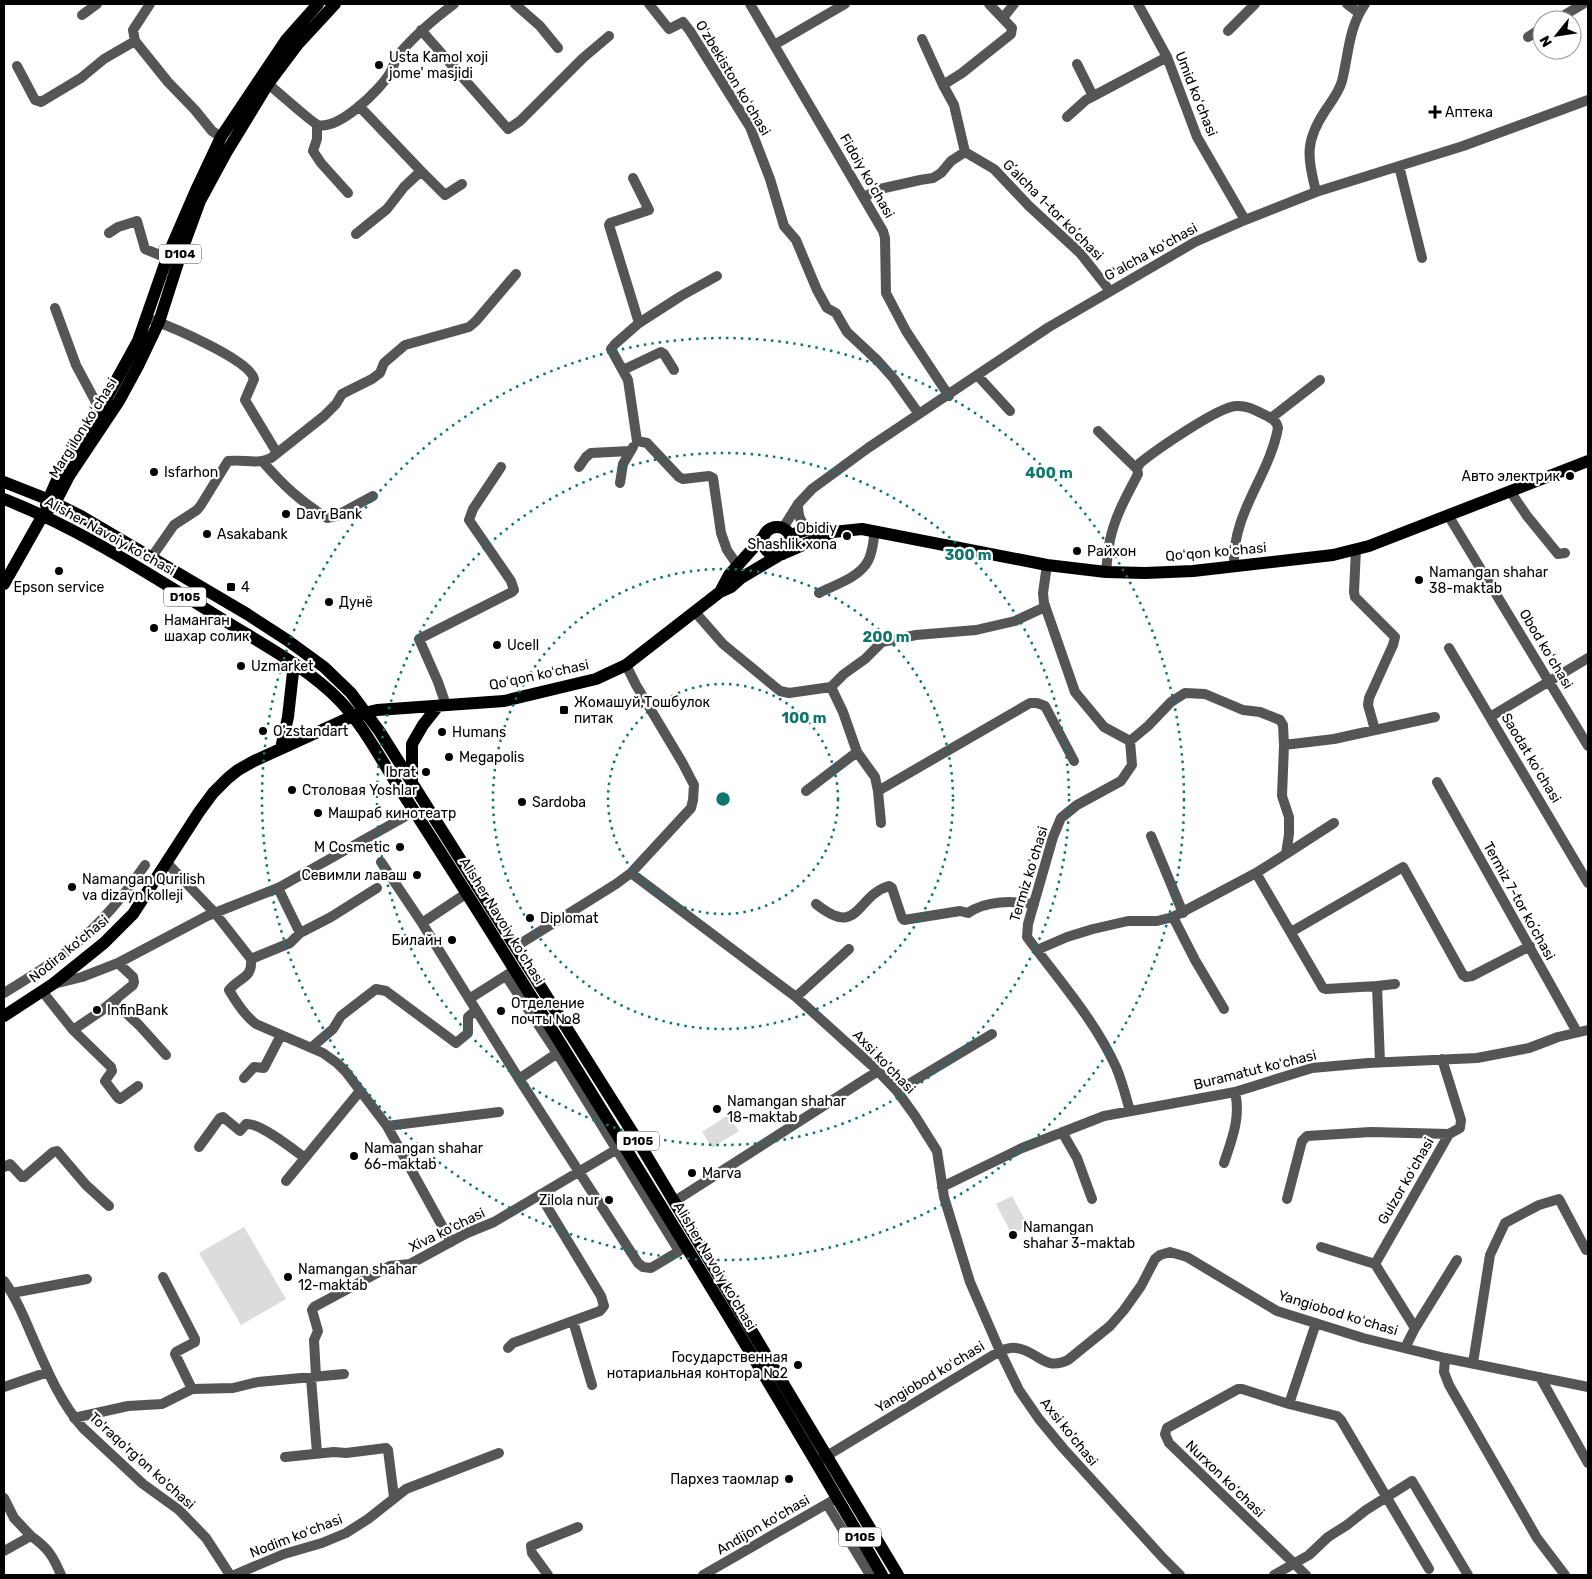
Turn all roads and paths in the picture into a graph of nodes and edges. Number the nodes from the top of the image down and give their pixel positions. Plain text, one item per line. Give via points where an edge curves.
1 (97, 4) edge
2 (150, 4) edge
3 (318, 4) edge
4 (336, 4) edge
5 (454, 4) edge
6 (515, 4) edge
7 (649, 4) edge
8 (750, 4) edge
9 (845, 4) edge
10 (989, 4) edge
11 (1014, 4) edge
12 (1138, 4) edge
13 (1255, 4) edge
14 (1347, 4) edge
15 (1365, 4) edge
16 (1359, 13) junction
17 (82, 15) dead end
18 (1003, 18) junction
19 (421, 30) junction
20 (1228, 31) dead end
21 (1532, 34) edge
22 (609, 36) dead end
23 (1528, 37) dead end
24 (135, 40) junction
25 (922, 40) dead end
26 (774, 45) junction
27 (558, 48) dead end
28 (1167, 57) junction
29 (1077, 64) dead end
30 (17, 66) dead end
31 (268, 84) junction
32 (943, 85) junction
33 (1094, 96) junction
34 (1588, 100) edge
35 (359, 106) junction
36 (1066, 117) dead end
37 (317, 125) junction
38 (221, 137) junction
39 (965, 152) junction
40 (1398, 166) junction
41 (421, 171) junction
42 (633, 178) dead end
43 (462, 184) dead end
44 (1316, 192) junction
45 (348, 193) dead end
46 (864, 197) junction
47 (1245, 220) junction
48 (109, 233) dead end
49 (356, 234) dead end
50 (167, 258) junction
51 (1422, 258) dead end
52 (516, 274) dead end
53 (717, 276) dead end
54 (1110, 291) junction
55 (55, 308) dead end
56 (146, 318) junction
57 (159, 322) junction
58 (639, 323) junction
59 (623, 370) junction
60 (674, 370) dead end
61 (978, 376) junction
62 (1320, 380) dead end
63 (948, 396) junction
64 (100, 410) junction
65 (1010, 411) dead end
66 (919, 414) junction
67 (1271, 418) junction
68 (1098, 431) dead end
69 (637, 441) junction
70 (630, 451) junction
71 (277, 453) junction
72 (1588, 461) edge
73 (263, 462) junction
74 (501, 467) dead end
75 (579, 467) dead end
76 (1137, 469) junction
77 (4, 482) edge
78 (620, 483) dead end
79 (1510, 491) junction
80 (373, 496) dead end
81 (4, 499) edge
82 (51, 501) junction
83 (798, 504) junction
84 (43, 515) junction
85 (1448, 515) junction
86 (810, 529) junction
87 (875, 531) junction
88 (786, 532) junction
89 (834, 532) junction
90 (763, 537) junction
91 (1356, 549) junction
92 (782, 554) junction
93 (1565, 554) dead end
94 (151, 558) junction
95 (1047, 565) junction
96 (738, 566) junction
97 (1234, 566) junction
98 (1106, 572) junction
99 (4, 584) edge
100 (720, 592) junction
101 (819, 593) dead end
102 (1045, 607) junction
103 (695, 612) junction
104 (1449, 648) dead end
105 (1588, 658) edge
106 (294, 663) junction
107 (626, 665) junction
108 (1550, 682) junction
109 (830, 687) junction
110 (442, 705) junction
111 (367, 713) junction
112 (353, 716) junction
113 (1435, 717) dead end
114 (1490, 717) junction
115 (1375, 730) junction
116 (1130, 741) junction
117 (1284, 745) junction
118 (1588, 746) edge
119 (281, 748) junction
120 (857, 752) junction
121 (1074, 761) dead end
122 (1437, 782) dead end
123 (412, 783) junction
124 (806, 791) dead end
125 (878, 792) junction
126 (415, 811) junction
127 (881, 822) dead end
128 (1334, 823) dead end
129 (1152, 836) dead end
130 (1286, 854) junction
131 (381, 862) dead end
132 (167, 863) junction
133 (145, 865) dead end
134 (631, 873) junction
135 (1256, 873) junction
136 (1588, 883) edge
137 (278, 888) junction
138 (377, 888) dead end
139 (467, 894) junction
140 (816, 904) dead end
141 (1034, 904) junction
142 (215, 913) junction
143 (1178, 915) junction
144 (422, 923) junction
145 (92, 930) junction
146 (1291, 932) junction
147 (300, 933) junction
148 (104, 943) junction
149 (1530, 946) junction
150 (515, 947) junction
151 (850, 949) dead end
152 (1037, 950) junction
153 (251, 958) junction
154 (118, 963) junction
155 (510, 973) junction
156 (1395, 984) dead end
157 (1377, 986) junction
158 (48, 988) junction
159 (4, 993) edge
160 (796, 997) junction
161 (469, 999) junction
162 (114, 1001) junction
163 (1224, 1009) dead end
164 (476, 1010) junction
165 (4, 1016) edge
166 (73, 1030) junction
167 (1588, 1030) edge
168 (1577, 1032) junction
169 (992, 1034) dead end
170 (281, 1035) junction
171 (312, 1047) junction
172 (560, 1051) junction
173 (166, 1055) dead end
174 (1442, 1060) junction
175 (1380, 1062) junction
176 (878, 1071) junction
177 (244, 1078) dead end
178 (519, 1079) junction
179 (138, 1086) dead end
180 (360, 1091) junction
181 (896, 1091) junction
182 (1235, 1092) junction
183 (1130, 1111) junction
184 (499, 1112) dead end
185 (387, 1126) junction
186 (1062, 1132) junction
187 (1449, 1134) junction
188 (199, 1147) dead end
189 (620, 1148) junction
190 (305, 1158) junction
191 (1224, 1163) dead end
192 (4, 1167) edge
193 (580, 1172) junction
194 (286, 1181) dead end
195 (942, 1187) junction
196 (540, 1195) junction
197 (1092, 1199) dead end
198 (1287, 1199) dead end
199 (675, 1201) junction
200 (109, 1206) dead end
201 (451, 1242) junction
202 (1321, 1247) dead end
203 (683, 1249) junction
204 (1586, 1250) dead end
205 (1457, 1260) dead end
206 (1375, 1264) junction
207 (163, 1277) dead end
208 (87, 1279) dead end
209 (4, 1281) edge
210 (12, 1293) junction
211 (573, 1321) junction
212 (1316, 1323) junction
213 (1414, 1328) junction
214 (508, 1348) dead end
215 (1405, 1348) junction
216 (1000, 1351) junction
217 (1445, 1358) junction
218 (1473, 1363) junction
219 (48, 1372) junction
220 (344, 1374) dead end
221 (314, 1377) junction
222 (1540, 1377) junction
223 (592, 1385) dead end
224 (1588, 1386) edge
225 (4, 1387) edge
226 (192, 1389) junction
227 (1289, 1404) junction
228 (74, 1418) junction
229 (317, 1453) junction
230 (499, 1453) dead end
231 (827, 1456) junction
232 (285, 1457) dead end
233 (816, 1462) junction
234 (1588, 1463) edge
235 (1386, 1496) junction
236 (394, 1497) junction
237 (4, 1498) edge
238 (832, 1501) junction
239 (578, 1527) dead end
240 (31, 1536) junction
241 (4, 1552) edge
242 (1293, 1564) junction
243 (1428, 1569) dead end
244 (61, 1575) edge
245 (232, 1575) edge
246 (548, 1575) edge
247 (703, 1575) edge
248 (870, 1575) edge
249 (882, 1575) edge
250 (898, 1575) edge
251 (1180, 1575) edge
252 (1274, 1575) edge
253 (1306, 1575) edge
254 (1468, 1575) edge
255 (1565, 1575) edge

1 - 17 street
2 - 24 street via 133,30
3 - 38 main road, Margʻilon koʻchasi / D104 via 286,40
4 - 31 main road, Margʻilon koʻchasi / D104 via 298,44
5 - 19 street
6 - 27 street via 540,26
7 - 66 street, Oʻzbekiston koʻchasi via 670,29 683,22 690,31 750,127 784,226 796,240 827,308 836,314 847,332 878,360
8 - 26 street, Fidoiy koʻchasi
9 - 26 street
10 - 18 street
11 - 18 street
12 - 28 street, Umid koʻchasi
13 - 20 street
14 - 16 street
15 - 16 street
16 - 44 street via 1347,48 1342,83 1316,124 1310,141 1309,160
18 - 32 street via 1012,28 1011,34
19 - 22 street via 508,129
19 - 35 street via 399,54 391,72 374,94
21 - 23 street
24 - 30 street via 41,102 35,100
24 - 38 street via 168,82
25 - 32 street
26 - 46 street, Fidoiy koʻchasi
28 - 33 street
28 - 47 street, Umid koʻchasi via 1197,137
29 - 33 street
31 - 37 street
31 - 57 main road, Margʻilon koʻchasi / D104 via 200,202
32 - 39 street via 954,104
33 - 36 street
34 - 40 street, Gʻalcha koʻchasi via 1518,127
35 - 37 street via 331,125
35 - 41 street
37 - 45 street via 313,151
38 - 50 main road, Margʻilon koʻchasi / D104
39 - 46 street via 933,178 880,189
39 - 54 street, Gʼalcha 1-tor koʼchasi via 994,169 1080,253
40 - 44 street, Gʻalcha koʻchasi
40 - 51 street
41 - 43 street via 445,195
41 - 49 street via 387,209
42 - 58 street via 649,210 609,225
44 - 47 street, Gʻalcha koʻchasi
46 - 63 street, Fidoiy koʻchasi via 885,238 884,277 888,298
47 - 54 street, Gʻalcha koʻchasi via 1195,242
48 - 50 street via 137,221 145,249
50 - 56 main road, Margʻilon koʻchasi / D104
52 - 71 street via 469,327 404,345 384,363 380,373 342,394 324,416
53 - 58 street
54 - 61 street, Gʻalcha koʻchasi via 1049,327
55 - 64 street via 76,365
56 - 57 street
56 - 64 main road, Margʻilon koʻchasi / D104 via 138,341
57 - 71 street via 224,352 250,372 254,379 245,400
57 - 82 main road, Margʻilon koʻchasi / D104 via 120,401
58 - 59 street via 612,349
59 - 60 street via 661,352
59 - 69 street via 628,380
61 - 63 street, Gʻalcha koʻchasi
61 - 65 street
62 - 67 street
63 - 66 street, Gʻalcha koʻchasi
64 - 82 main road, Margʻilon koʻchasi / D104 via 61,471
66 - 83 street, Gʻalcha koʻchasi via 828,476
67 - 76 street via 1249,406 1233,406 1177,438 1140,463
67 - 97 street via 1277,423 1278,430 1244,512 1235,544
68 - 76 street
69 - 70 street
69 - 96 street via 647,443 683,479 713,478 721,533
70 - 75 street via 591,453
70 - 78 street via 623,464
71 - 73 street
72 - 79 main road, Qoʻqon koʻchasi
73 - 80 street via 291,493 326,518
73 - 94 street via 228,461 201,505 174,525
74 - 110 street via 473,508 469,520 514,590 419,639 438,682
76 - 98 street via 1138,474 1109,541
77 - 82 main road, D105
79 - 85 main road, Qoʻqon koʻchasi
79 - 93 street via 1558,554
81 - 84 main road, Alisher Navoiy ko'chasi / D105
82 - 84 main road, Margʻilon koʻchasi / D104
82 - 94 main road, D105
83 - 86 street via 801,521
83 - 88 street, Gʻalcha koʻchasi
84 - 99 main road, Margʻilon koʻchasi
84 - 106 main road, Alisher Navoiy ko'chasi / D105 via 135,566
85 - 91 main road, Qoʻqon koʻchasi
85 - 108 street, Obod koʻchasi
86 - 88 main road, Qoʻqon koʻchasi
86 - 89 main road, Qoʻqon koʻchasi
87 - 89 main road, Qoʻqon koʻchasi
87 - 95 main road, Qoʻqon koʻchasi
87 - 101 street via 867,564 851,577
88 - 90 main road via 773,527
88 - 92 main road via 791,544
89 - 92 main road, Qoʻqon koʻchasi
90 - 92 main road via 762,542 769,554
90 - 96 main road, Qoʻqon koʻchasi
91 - 97 main road, Qoʻqon koʻchasi via 1333,555
91 - 115 street via 1355,597 1395,637 1369,698
92 - 100 main road, Qoʻqon koʻchasi
94 - 111 main road, D105 via 287,640 324,667
95 - 98 main road, Qoʻqon koʻchasi
95 - 102 street via 1043,593
96 - 100 main road, Qoʻqon koʻchasi via 728,575
97 - 98 main road, Qoʻqon koʻchasi via 1145,573
100 - 103 main road, Qoʻqon koʻchasi
102 - 109 street via 1015,621 982,629 916,635 882,642
102 - 116 street via 1074,692 1104,727
103 - 107 main road, Qoʻqon koʻchasi
103 - 109 street via 723,644 780,691 789,693
104 - 114 street, Saodat koʻchasi
105 - 108 street
106 - 112 main road, Alisher Navoiy ko'chasi / D105 via 328,690
106 - 119 main road
107 - 110 main road, Qoʻqon koʻchasi via 596,679 504,701
107 - 134 street via 694,785 691,808
108 - 114 street
108 - 118 street, Obod koʻchasi
109 - 120 street
110 - 111 main road, Qoʻqon koʻchasi
110 - 123 main road via 423,725 412,744
111 - 112 main road, Nodira ko'chasi
111 - 123 main road, Alisher Navoiy ko'chasi / D105
112 - 119 main road, Nodira ko'chasi
112 - 126 main road, Alisher Navoiy ko'chasi / D105
113 - 115 street
114 - 136 street, Saodat koʻchasi
115 - 117 street
116 - 117 street via 1175,699 1185,693 1197,693 1280,720
116 - 141 street, Termiz koʻchasi via 1132,765 1121,781 1077,805 1061,818 1052,837
117 - 130 street via 1281,793 1289,817
119 - 132 main road, Nodira ko'chasi via 238,770 213,793
120 - 124 street
120 - 125 street via 874,776
121 - 125 street via 1045,706 1030,703
122 - 149 street, Termiz 7-tor koʼchasi
123 - 150 main road, Alisher Navoiy ko'chasi / D105
125 - 127 street
126 - 137 street
126 - 139 main road, Alisher Navoiy ko'chasi / D105
128 - 130 street
129 - 143 street
130 - 135 street
131 - 144 street
132 - 142 street
132 - 148 main road, Nodira ko'chasi via 133,914
133 - 145 street
134 - 150 street
134 - 160 street, Axsi ko'chasi
135 - 143 street
135 - 146 street
137 - 142 street
137 - 147 street
138 - 147 street
139 - 144 street
139 - 155 main road, Alisher Navoiy ko'chasi / D105
140 - 141 street via 830,915 847,917 889,886 904,920 960,911 968,913 992,904
141 - 152 street, Termiz koʻchasi via 1026,930
142 - 153 street
142 - 154 street
143 - 152 street via 1093,929
143 - 163 street via 1195,960
144 - 161 street
145 - 148 street
145 - 159 street via 54,961
146 - 149 street via 1403,867 1466,977
146 - 157 street via 1324,989
147 - 153 street via 290,943
148 - 158 main road, Nodira ko'chasi
149 - 168 street, Termiz 7-tor koʼchasi
150 - 199 main road, Alisher Navoiy ko'chasi / D105
151 - 160 street
152 - 183 street, Termiz koʻchasi via 1102,1041 1116,1067
153 - 170 street via 250,972 229,990 251,1020
154 - 158 street
154 - 162 street via 134,982
155 - 161 street
155 - 172 main road, Alisher Navoiy ko'chasi / D105
156 - 157 street
157 - 175 street
158 - 165 main road, Nodira ko'chasi
158 - 166 street
160 - 176 street, Axsi ko'chasi
161 - 164 street
162 - 166 street
162 - 173 street
164 - 171 street via 468,1017 468,1032 456,1043 386,991 376,988
164 - 178 street
166 - 179 street via 112,1069 105,1082 118,1098 123,1098
167 - 168 street, Buramatut koʻchasi
168 - 174 street, Buramatut koʻchasi via 1504,1054
169 - 181 street
170 - 171 street
170 - 177 street via 264,1068 254,1067
171 - 180 street via 337,1063
172 - 178 street
172 - 189 main road, Alisher Navoiy ko'chasi / D105
174 - 175 street, Buramatut koʻchasi
174 - 187 street, Gulzor koʻchasi via 1461,1120 1460,1128
175 - 182 street, Buramatut koʻchasi via 1312,1068
176 - 181 street, Axsi ko'chasi
176 - 199 street
178 - 193 street
180 - 185 street
180 - 190 street
181 - 195 street, Axsi ko'chasi via 938,1151
182 - 183 street, Buramatut koʻchasi
182 - 191 street via 1237,1119
183 - 186 street, Buramatut koʻchasi via 1104,1116
184 - 185 street
185 - 201 street
186 - 195 street, Buramatut koʻchasi
186 - 197 street via 1077,1158
187 - 198 street via 1371,1132 1306,1137 1302,1141
187 - 206 street, Gulzor koʻchasi
188 - 190 street via 223,1118 239,1131 251,1124 275,1136
189 - 193 street, Xiva ko'chasi
189 - 203 main road, Alisher Navoiy ko'chasi / D105
190 - 194 street
192 - 200 street via 10,1164 24,1177 57,1151
193 - 196 street, Xiva ko'chasi
193 - 203 street via 643,1267 647,1269 658,1265
195 - 216 street, Axsi ko'chasi via 970,1282
196 - 201 street, Xiva ko'chasi
196 - 211 street via 604,1303 600,1311
199 - 231 main road, Alisher Navoiy ko'chasi / D105
201 - 221 street, Xiva ko'chasi via 410,1264 390,1266 314,1307 312,1314 318,1331 314,1340
202 - 206 street
203 - 233 main road, Alisher Navoiy ko'chasi / D105
204 - 218 street via 1559,1199 1505,1223 1490,1255
205 - 213 street
206 - 213 street
207 - 226 street via 195,1339 175,1354
208 - 210 street
209 - 210 street, To'raqo'rg'on ko'chasi
210 - 219 street, To'raqo'rg'on ko'chasi
211 - 214 street
211 - 223 street
212 - 215 street, Yangiobod koʻchasi
212 - 216 street, Yangiobod koʻchasi via 1277,1311 1187,1257 1170,1252 1155,1259 1135,1294 1110,1326 1068,1360 1053,1364 1016,1348
212 - 227 street
213 - 215 street
215 - 217 street, Yangiobod koʻchasi
216 - 231 street, Yangiobod koʻchasi
216 - 251 street, Axsi ko'chasi via 1019,1390 1039,1419
217 - 218 street, Yangiobod koʻchasi
217 - 255 street via 1444,1372 1450,1385 1537,1538
218 - 222 street, Yangiobod koʻchasi
219 - 225 street
219 - 228 street, To'raqo'rg'on ko'chasi
220 - 221 street
221 - 226 street via 258,1382 233,1388
221 - 229 street
222 - 224 street, Yangiobod koʻchasi
222 - 234 street
226 - 228 street via 162,1404 128,1406
227 - 235 street via 1337,1416
227 - 242 street, Nurxon koʻchasi via 1238,1389 1171,1425 1165,1434 1169,1443
228 - 245 street, To'raqo'rg'on ko'chasi via 143,1484 179,1510 206,1538
229 - 232 street
229 - 236 street via 386,1448
230 - 236 street, Nodim koʻchasi via 406,1489
231 - 233 street, Yangiobod koʻchasi
231 - 250 main road, Alisher Navoiy ko'chasi / D105
233 - 238 main road, Alisher Navoiy ko'chasi / D105
235 - 242 street
235 - 243 street
235 - 254 street via 1414,1481
236 - 245 street, Nodim koʻchasi via 346,1533
237 - 240 street via 14,1518
238 - 247 street, Andijon ko'chasi
238 - 248 street
238 - 249 main road, Alisher Navoiy ko'chasi / D105
239 - 246 street via 531,1546 532,1553
240 - 241 street
240 - 244 street via 51,1553
242 - 252 street
242 - 253 street, Nurxon koʻchasi

